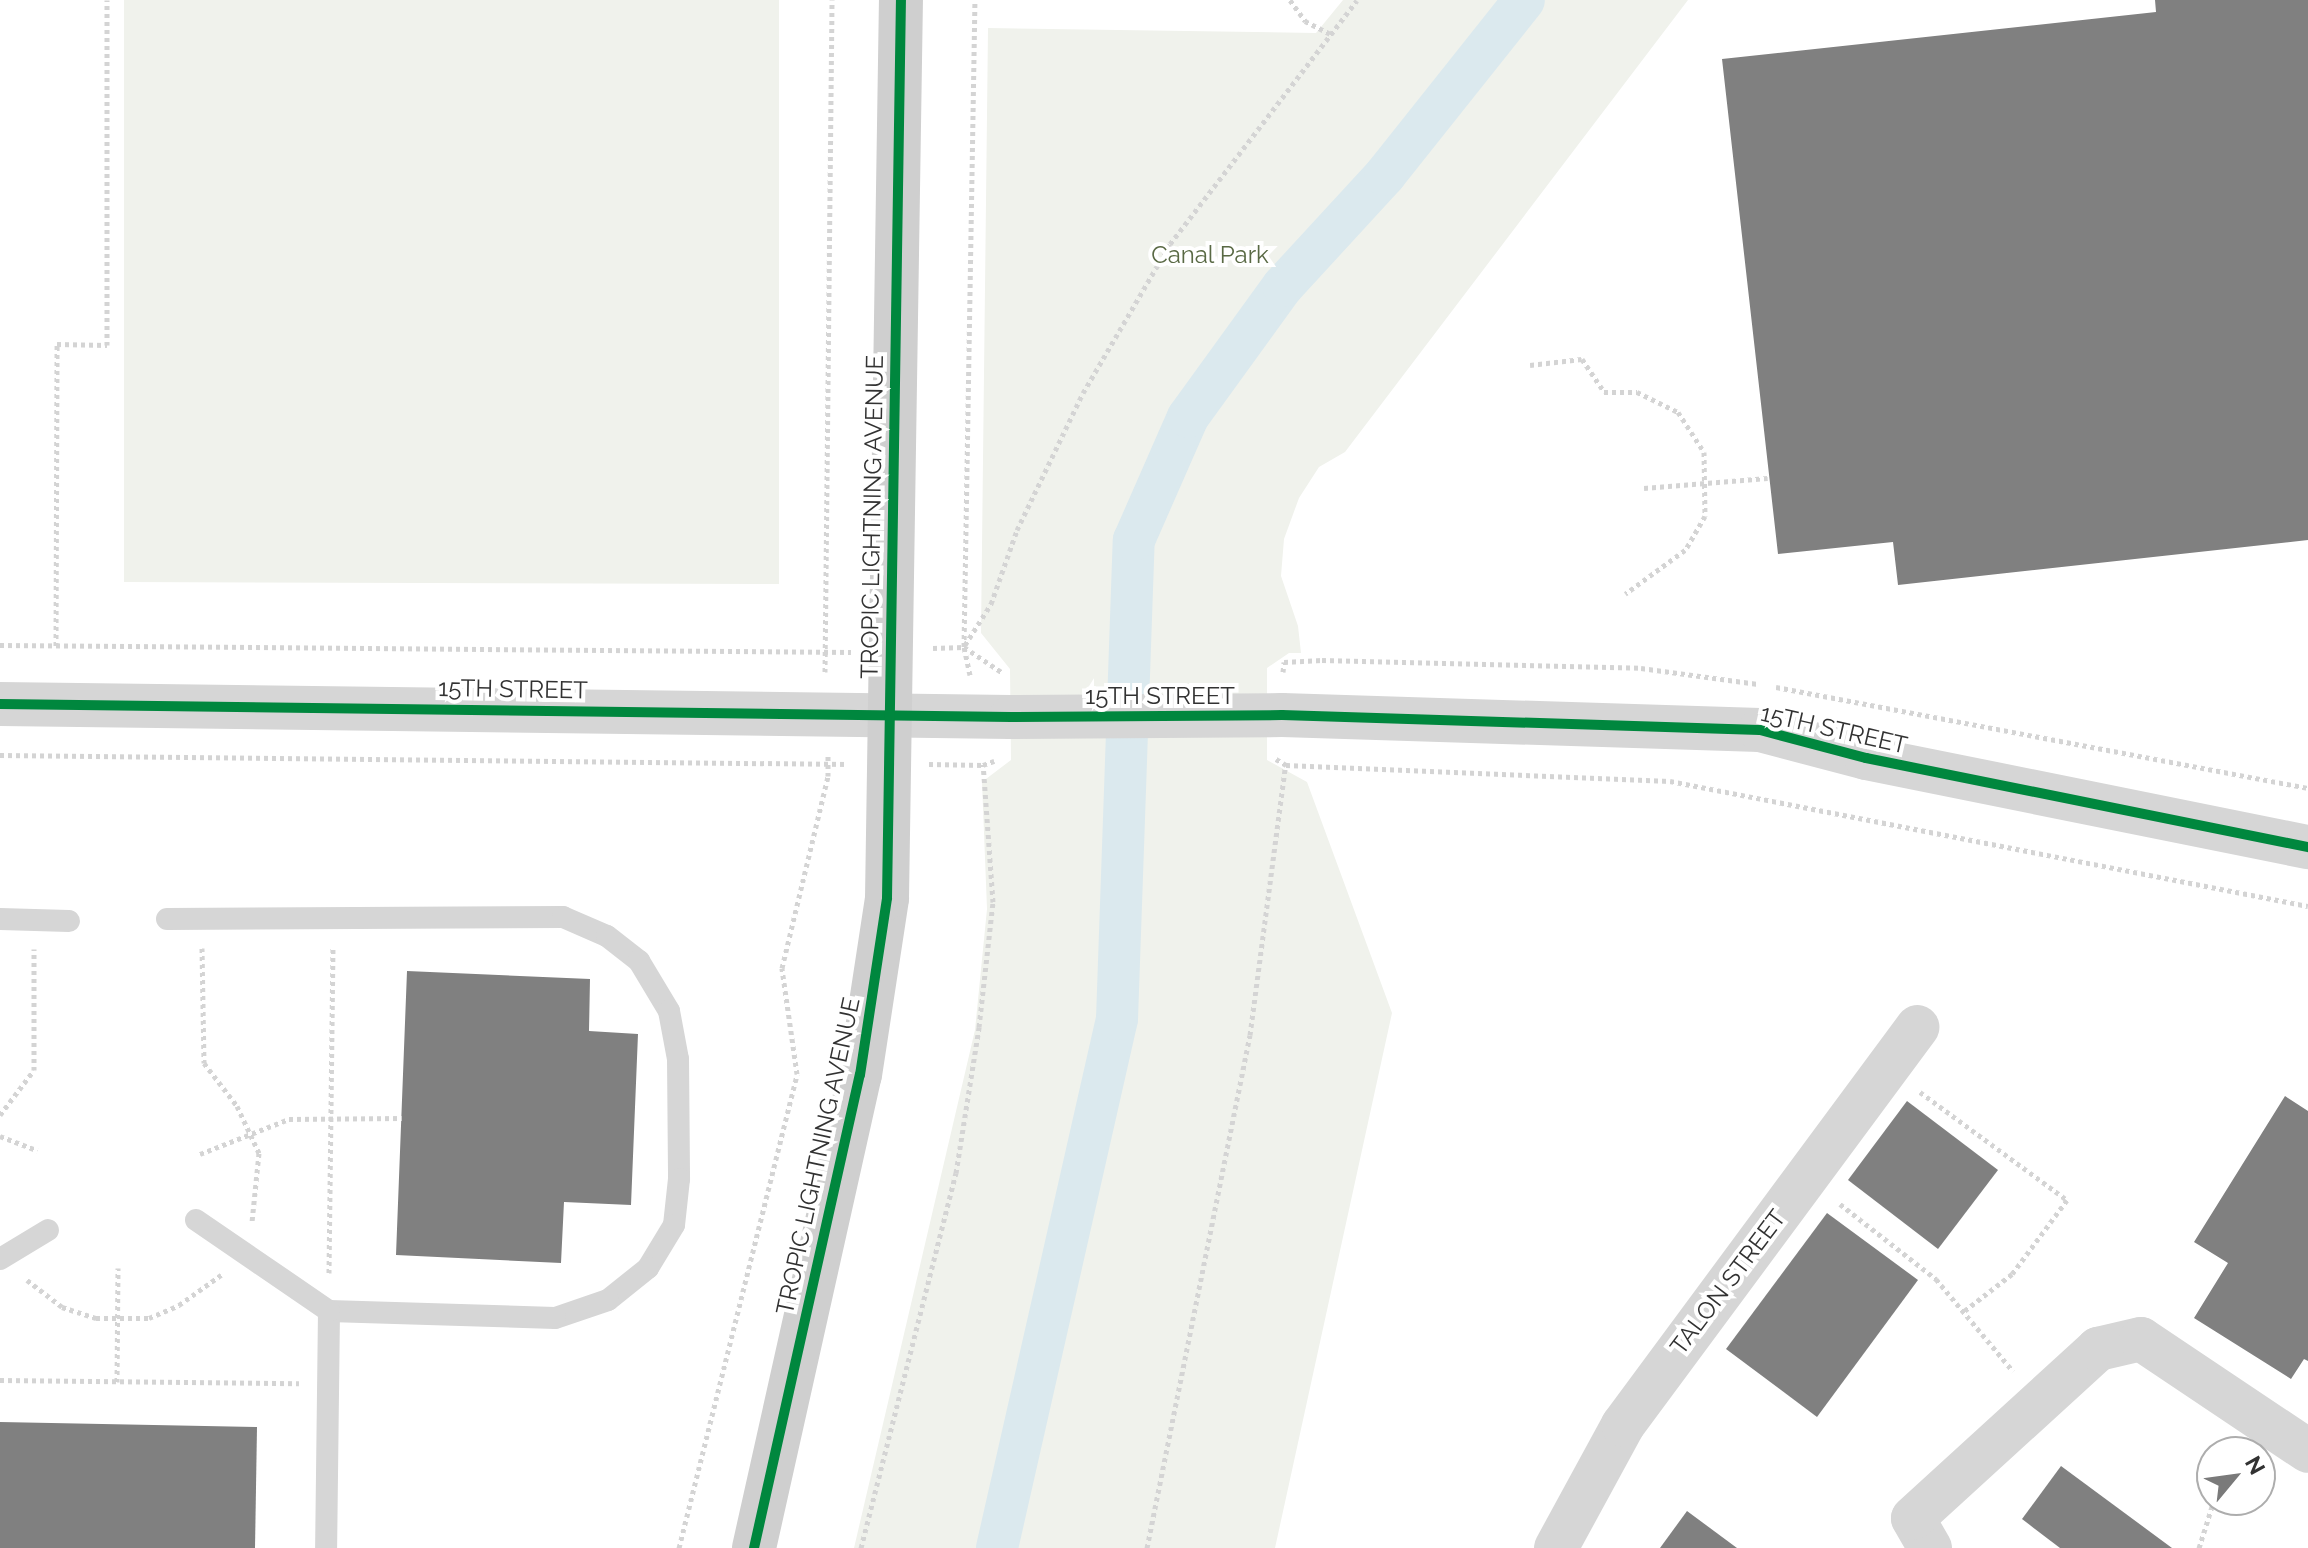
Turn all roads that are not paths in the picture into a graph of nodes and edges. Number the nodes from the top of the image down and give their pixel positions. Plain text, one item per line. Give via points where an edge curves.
1 (901, 0) edge
2 (0, 704) edge
3 (891, 714) junction
4 (2308, 847) edge
5 (0, 919) edge
6 (167, 919) dead end
7 (69, 921) dead end
8 (1917, 1027) dead end
9 (196, 1220) dead end
10 (48, 1230) dead end
11 (4, 1256) edge
12 (329, 1311) junction
13 (2308, 1451) edge
14 (326, 1548) edge
15 (754, 1548) edge
16 (1556, 1548) edge
17 (1930, 1548) edge

1 - 3 main road, TROPIC LIGHTNING AVENUE
2 - 3 street, 15TH STREET
3 - 4 street, 15TH STREET via 1000,703 1760,730 1866,758
3 - 15 main road, TROPIC LIGHTNING AVENUE via 887,898 860,1075
5 - 7 lane
6 - 12 lane via 563,917 607,936 639,961 669,1011 678,1059 679,1179 674,1225 648,1268 608,1300 555,1318
8 - 16 street, TALON STREET via 1623,1425
9 - 12 lane
10 - 11 lane
12 - 14 lane
13 - 17 street via 2141,1339 2098,1349 1913,1518

